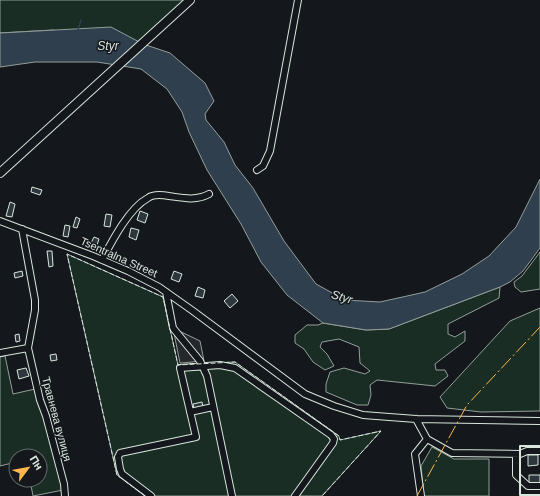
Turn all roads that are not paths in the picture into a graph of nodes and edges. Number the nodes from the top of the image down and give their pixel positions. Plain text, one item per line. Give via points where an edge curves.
1 (190, 0) edge
2 (298, 0) edge
3 (257, 170) dead end
4 (0, 173) edge
5 (209, 194) dead end
6 (0, 221) edge
7 (22, 229) junction
8 (102, 260) junction
9 (166, 292) junction
10 (28, 348) junction
11 (0, 353) edge
12 (202, 367) junction
13 (214, 407) junction
14 (190, 412) junction
15 (416, 420) junction
16 (540, 421) edge
17 (427, 439) junction
18 (540, 451) edge
19 (516, 454) junction
20 (540, 486) edge
21 (65, 496) edge
22 (151, 496) edge
23 (232, 496) edge
24 (295, 496) edge
25 (421, 496) edge

1 - 4 main road
2 - 3 street via 270,151
5 - 8 street via 193,199 163,195 149,197 139,204 118,230
6 - 7 street, Tsentralna Street
7 - 8 street, Tsentralna Street
7 - 10 street, Травнева вулиця via 35,300
8 - 9 street, Tsentralna Street
9 - 12 street via 173,328
9 - 15 street, Tsentralna Street via 305,394 363,415
10 - 11 street
10 - 21 street, Травнева вулиця
12 - 13 street via 207,376
12 - 14 street via 180,368
12 - 24 street via 235,368 334,439
13 - 14 street
13 - 23 street
14 - 22 street via 196,437 120,453 118,457 122,474
15 - 16 street, Tsentralna Street
15 - 17 street
17 - 19 street via 452,453
17 - 25 street via 416,454
18 - 19 street
19 - 20 street via 516,475 528,486

